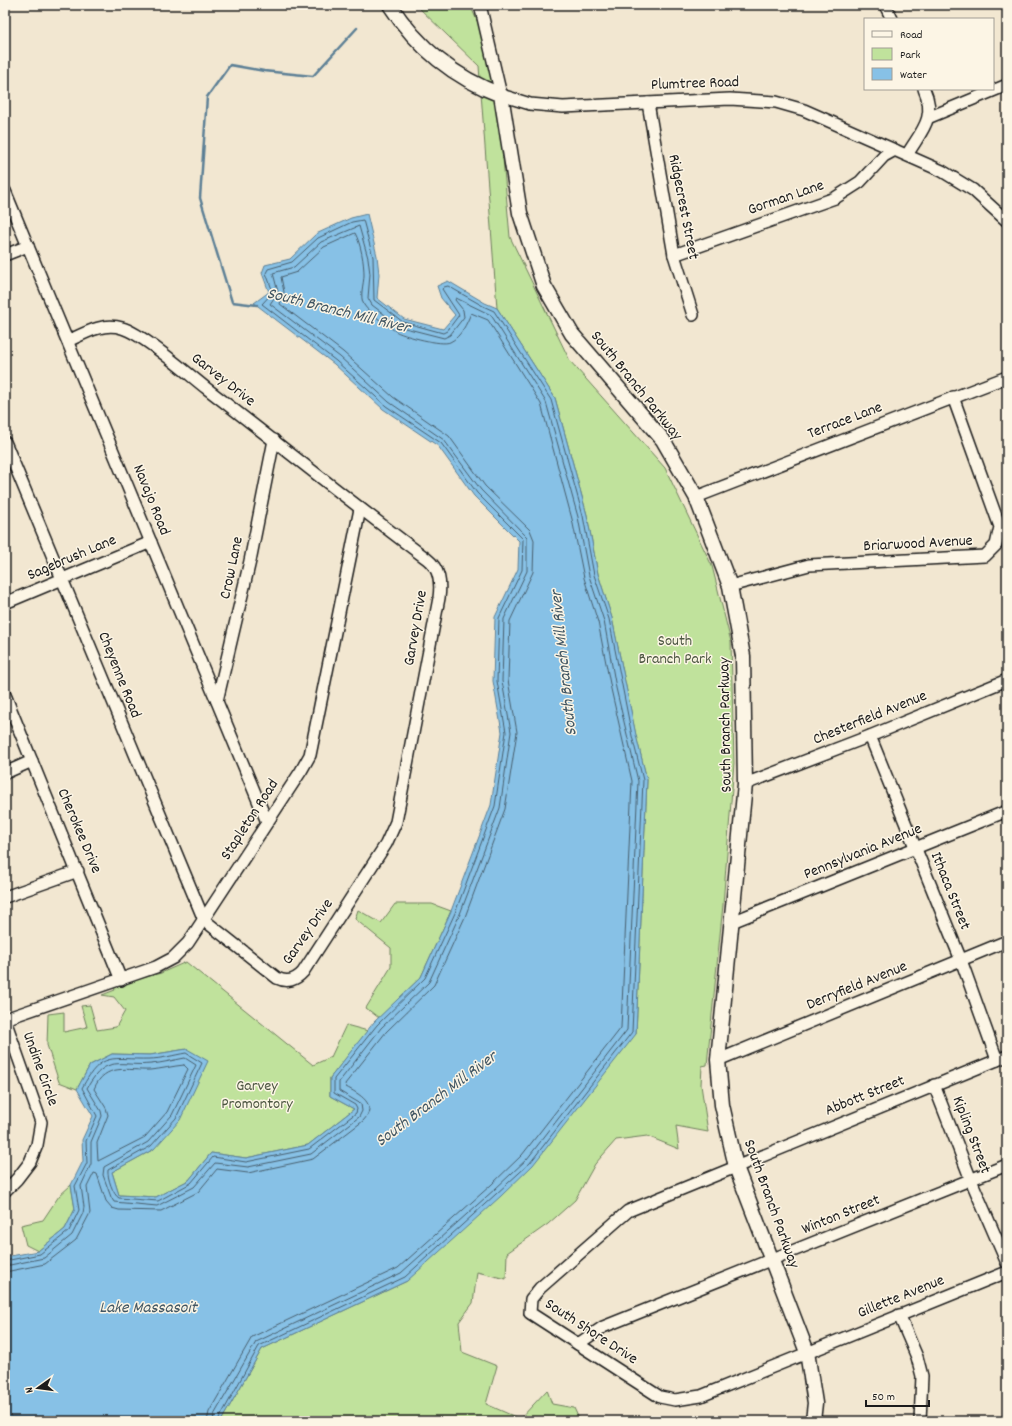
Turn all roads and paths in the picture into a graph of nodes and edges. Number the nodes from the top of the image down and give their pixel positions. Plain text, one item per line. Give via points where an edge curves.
1 (390, 5) edge
2 (480, 5) edge
3 (886, 5) edge
4 (892, 18) edge
5 (1007, 85) edge
6 (924, 90) edge
7 (501, 95) junction
8 (648, 103) junction
9 (930, 117) junction
10 (895, 150) junction
11 (907, 155) junction
12 (5, 191) edge
13 (1007, 221) edge
14 (28, 246) junction
15 (5, 255) edge
16 (674, 255) junction
17 (693, 315) dead end
18 (68, 341) junction
19 (1007, 377) edge
20 (953, 397) junction
21 (274, 440) junction
22 (5, 442) edge
23 (696, 497) junction
24 (360, 509) junction
25 (151, 542) junction
26 (62, 578) junction
27 (730, 586) junction
28 (5, 603) edge
29 (1007, 680) edge
30 (5, 695) edge
31 (217, 701) junction
32 (870, 736) junction
33 (32, 761) junction
34 (5, 772) edge
35 (745, 784) junction
36 (1007, 811) edge
37 (267, 822) junction
38 (915, 848) junction
39 (78, 871) junction
40 (5, 897) edge
41 (204, 920) junction
42 (732, 922) junction
43 (1007, 941) edge
44 (961, 960) junction
45 (121, 980) junction
46 (5, 1019) edge
47 (1002, 1058) edge
48 (718, 1060) junction
49 (934, 1085) junction
50 (1007, 1165) edge
51 (736, 1167) junction
52 (971, 1180) junction
53 (5, 1191) edge
54 (772, 1261) junction
55 (1007, 1263) edge
56 (1007, 1272) edge
57 (899, 1315) junction
58 (578, 1344) junction
59 (807, 1352) junction
60 (813, 1421) edge
61 (920, 1421) edge

1 - 7 main road, Plumtree Road via 416,39 441,62 473,84
2 - 7 street, South Branch Parkway
3 - 4 street
5 - 9 street
6 - 9 street via 929,100
7 - 8 street, Plumtree Road via 530,104 553,107
7 - 23 main road, South Branch Parkway via 520,214 544,286 572,334 663,440
8 - 10 street, Plumtree Road via 730,99 776,102 804,110
8 - 16 street, Ridgecrest Street
9 - 11 street
10 - 11 street, Plumtree Road
10 - 16 street, Gorman Lane via 884,156 860,182 835,198
11 - 13 street, Plumtree Road via 963,184 981,196
12 - 14 street, Navajo Road
14 - 15 street
14 - 18 street, Navajo Road
16 - 17 street, Ridgecrest Street
18 - 21 street, Garvey Drive via 104,327 125,329 142,339
18 - 25 street, Navajo Road
19 - 20 street, Terrace Lane
20 - 23 street, Terrace Lane
20 - 27 street, Briarwood Avenue via 1000,527 996,545 985,556 809,565
21 - 24 street, Garvey Drive
21 - 31 street, Crow Lane via 250,561
22 - 26 street, Cheyenne Road
23 - 27 main road, South Branch Parkway
24 - 37 street, Stapleton Road via 310,755
24 - 41 street, Garvey Drive via 433,564 440,581 439,598 394,826 381,852 303,972 296,978 287,981 277,978
25 - 26 street, Sagebrush Lane
25 - 31 street, Navajo Road
26 - 28 street, Sagebrush Lane
26 - 41 street, Cheyenne Road
27 - 35 main road, South Branch Parkway via 744,656
29 - 32 street, Chesterfield Avenue
30 - 33 street, Cherokee Drive
31 - 37 street, Navajo Road
32 - 35 street, Chesterfield Avenue
32 - 38 street, Ithaca Street
33 - 34 street
33 - 39 street, Cherokee Drive
35 - 42 main road, South Branch Parkway
36 - 38 street, Pennsylvania Avenue
37 - 41 street, Stapleton Road
38 - 42 street, Pennsylvania Avenue
38 - 44 street, Ithaca Street
39 - 40 street
39 - 45 street, Cherokee Drive
41 - 45 street, Stapleton Road via 184,948 173,958
42 - 48 main road, South Branch Parkway
43 - 44 street, Derryfield Avenue
44 - 47 street, Ithaca Street
44 - 48 street, Derryfield Avenue
45 - 46 street, Stapleton Road
46 - 53 street, Undine Circle via 41,1122 37,1145 30,1162
47 - 49 street, Abbott Street
48 - 51 main road, South Branch Parkway via 722,1105
49 - 51 street, Abbott Street
49 - 52 street, Kipling Street
50 - 52 street, Winton Street
51 - 54 main road, South Branch Parkway
51 - 58 street, South Shore Drive via 628,1211 540,1288 531,1300 530,1313
52 - 54 street, Winton Street
52 - 55 street, Kipling Street
54 - 58 street, Winton Street via 603,1327
54 - 59 main road, South Branch Parkway
56 - 57 street, Gillette Avenue
57 - 59 street, Gillette Avenue
57 - 61 street via 917,1357 922,1376
58 - 59 street, South Shore Drive via 660,1397 675,1400 701,1396
59 - 60 main road, South Branch Parkway via 815,1403

